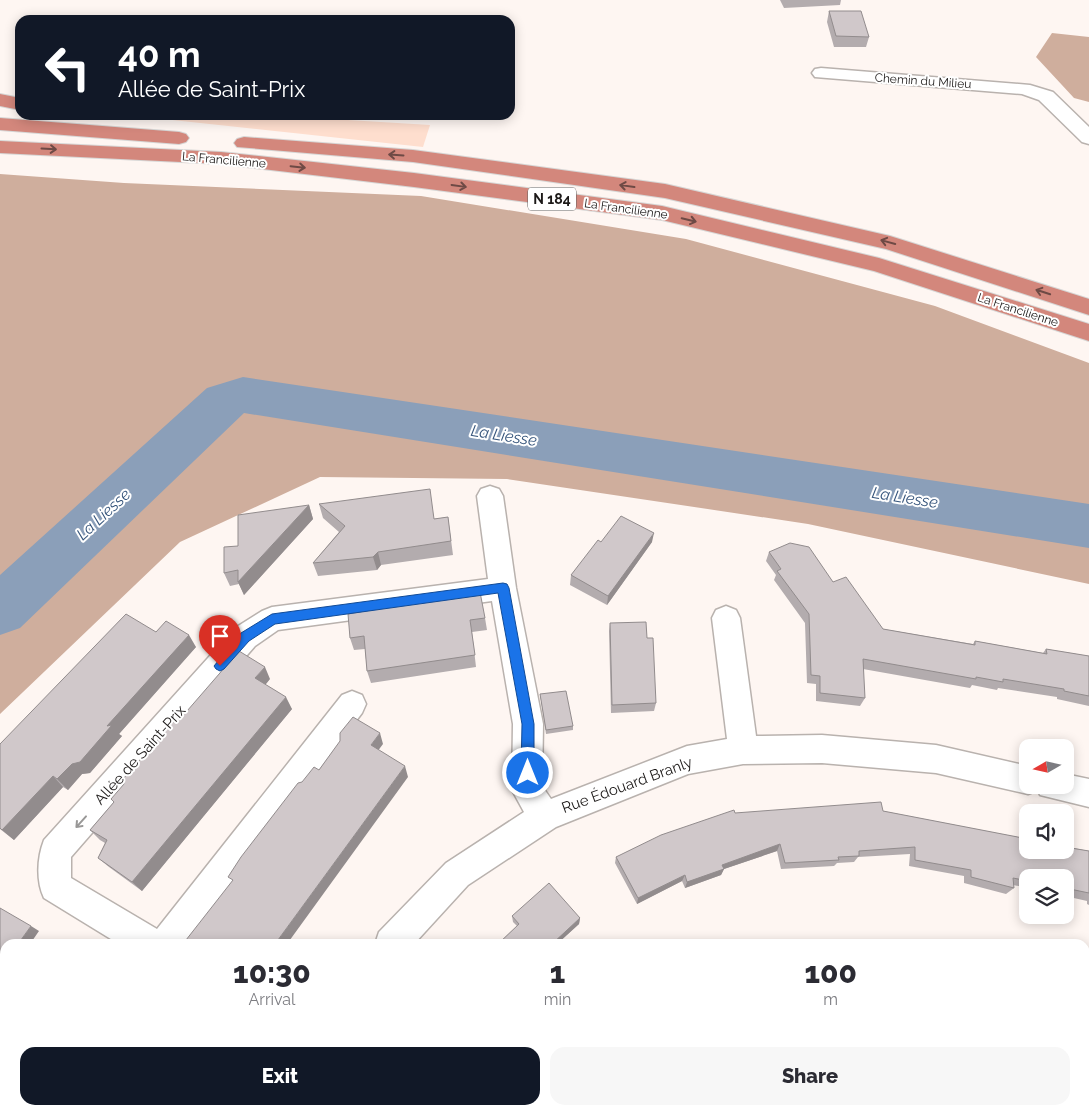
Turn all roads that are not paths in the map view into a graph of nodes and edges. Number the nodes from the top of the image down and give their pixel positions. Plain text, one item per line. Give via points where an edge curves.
1 (821, 74) dead end
2 (0, 100) edge
3 (15, 103) edge
4 (103, 120) edge
5 (0, 124) edge
6 (159, 136) junction
7 (1089, 138) edge
8 (0, 147) edge
9 (1089, 307) edge
10 (1089, 334) edge
11 (490, 496) dead end
12 (503, 588) junction
13 (726, 618) dead end
14 (352, 704) dead end
15 (743, 750) junction
16 (1019, 778) edge
17 (1074, 790) edge
18 (1089, 794) edge
19 (545, 816) junction
20 (142, 939) edge
21 (170, 939) edge
22 (396, 939) edge

1 - 7 street, Chemin du Milieu via 1024,89 1046,96
2 - 3 highway
4 - 6 highway
5 - 6 highway, La Francilienne / N 184
9 -> 6 highway, La Francilienne / N 184 via 890,242 665,191 413,156
8 -> 10 highway, La Francilienne / N 184 via 221,158 662,213 879,265
11 - 12 street
12 - 19 street via 528,724 527,790
12 -> 20 street, Allée de Saint-Prix via 272,619 245,637 55,851 56,886
13 - 15 street
14 - 21 street
15 - 16 street, Rue Édouard Branly via 822,749 936,759
15 - 19 street, Rue Édouard Branly via 687,760
17 - 18 street
19 - 22 street, Rue Édouard Branly via 457,874

